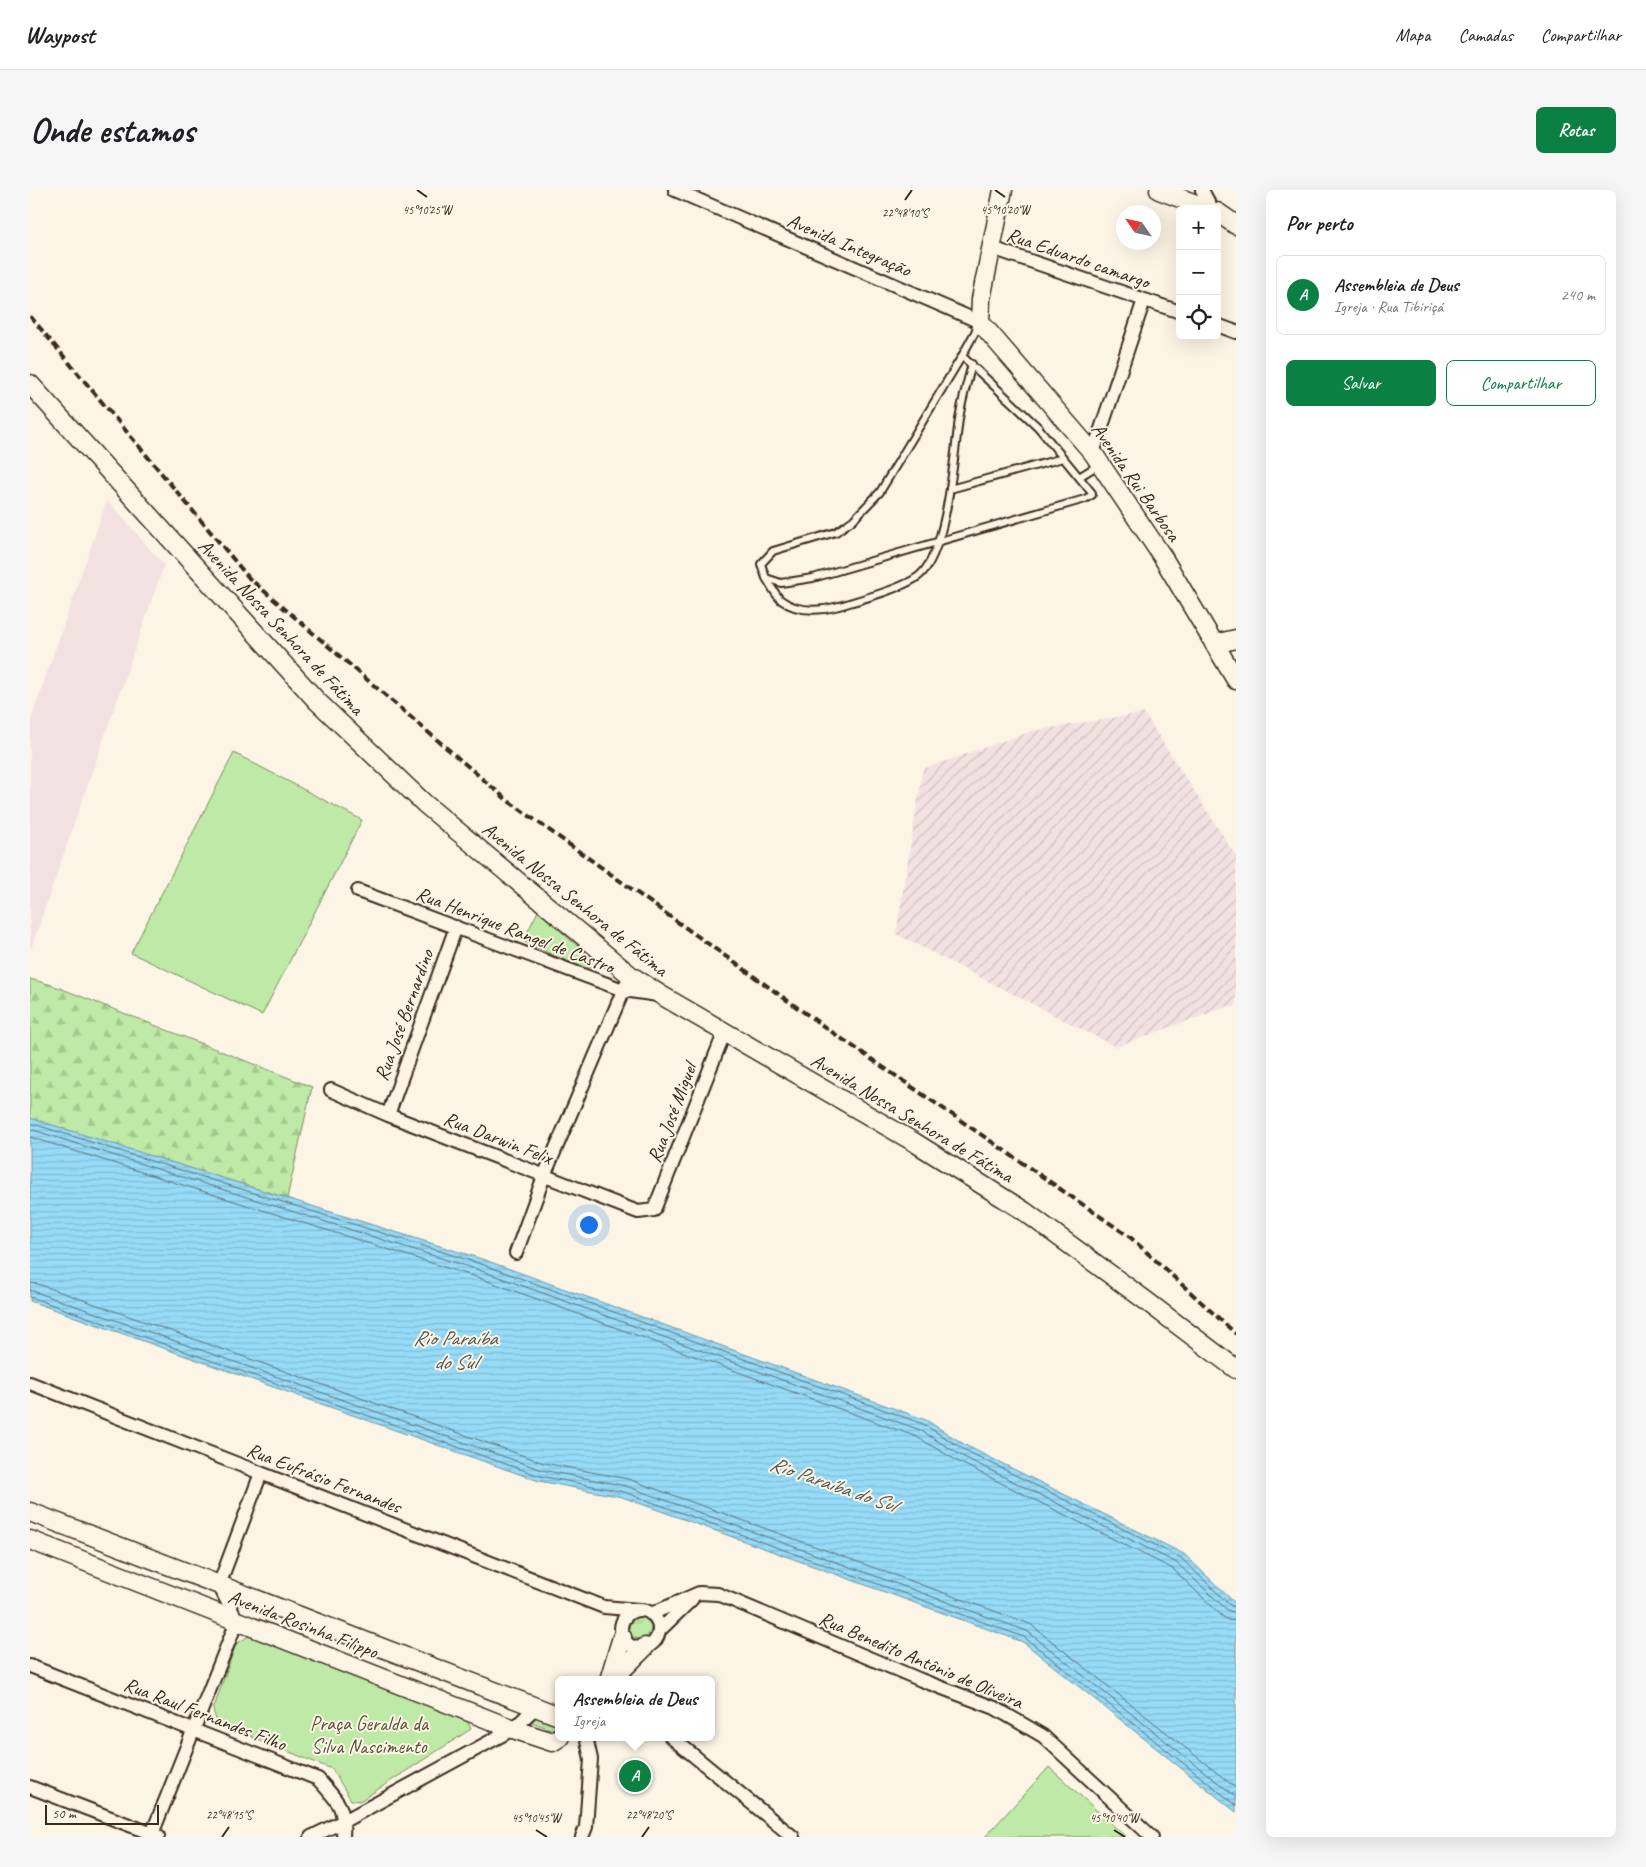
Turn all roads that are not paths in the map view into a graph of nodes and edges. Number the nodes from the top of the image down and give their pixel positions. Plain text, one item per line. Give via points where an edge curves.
1 (675, 190) edge
2 (1003, 190) edge
3 (1158, 190) edge
4 (1202, 190) edge
5 (1199, 205) edge
6 (1208, 205) edge
7 (1221, 215) edge
8 (1236, 225) edge
9 (992, 248) junction
10 (1144, 300) junction
11 (1176, 311) edge
12 (980, 322) junction
13 (1221, 326) edge
14 (1236, 332) edge
15 (962, 356) junction
16 (972, 364) junction
17 (30, 384) edge
18 (1063, 458) junction
19 (1097, 458) junction
20 (1079, 476) junction
21 (950, 489) junction
22 (939, 542) junction
23 (766, 578) junction
24 (1236, 639) edge
25 (1214, 644) junction
26 (1236, 680) edge
27 (358, 891) dead end
28 (456, 927) junction
29 (627, 982) junction
30 (725, 1031) junction
31 (331, 1090) dead end
32 (388, 1115) junction
33 (544, 1176) junction
34 (654, 1210) joint
35 (516, 1253) dead end
36 (1236, 1369) edge
37 (30, 1383) edge
38 (261, 1473) junction
39 (30, 1512) edge
40 (30, 1540) edge
41 (219, 1585) junction
42 (699, 1592) junction
43 (604, 1607) junction
44 (645, 1612) junction
45 (237, 1621) junction
46 (622, 1631) junction
47 (659, 1631) junction
48 (645, 1647) junction
49 (30, 1666) edge
50 (611, 1676) edge
51 (614, 1676) edge
52 (535, 1708) junction
53 (555, 1715) edge
54 (513, 1728) junction
55 (194, 1730) junction
56 (555, 1740) edge
57 (587, 1741) edge
58 (676, 1741) edge
59 (30, 1787) edge
60 (344, 1821) junction
61 (156, 1836) edge
62 (311, 1837) edge
63 (343, 1837) edge
64 (582, 1837) edge
65 (793, 1837) edge
66 (1152, 1837) edge

1 - 12 street, Avenida Integração
2 - 9 street
3 - 5 street
4 - 6 street
7 - 8 street
9 - 10 street, Rua Eduardo camargo
9 - 12 street
10 - 11 street, Rua Eduardo camargo
10 - 19 street
12 - 15 lane
12 - 19 street, Avenida Rui Barbosa
13 - 14 street
15 - 16 lane
15 - 23 lane via 880,492 853,520 836,532 773,551 761,564
16 - 18 lane via 1038,427
16 - 21 lane via 959,417
17 - 29 street, Avenida Nossa Senhora de Fátima via 317,701 425,804
18 - 20 lane
18 - 21 lane
19 - 20 lane
19 - 25 street, Avenida Rui Barbosa via 1162,556
20 - 22 lane via 1092,493 1090,498
21 - 22 lane
22 - 23 lane via 813,578 781,583
22 - 23 lane via 932,560 920,575 825,610 802,610 780,599
24 - 25 street
25 - 26 street, Avenida Rui Barbosa
27 - 28 street, Rua Henrique Rangel de Castro
28 - 29 street, Rua Henrique Rangel de Castro
28 - 32 street, Rua José Bernardino
29 - 30 street, Avenida Nossa Senhora de Fátima via 661,995
29 - 33 street
30 - 34 street, Rua José Miguel
30 - 36 street, Avenida Nossa Senhora de Fátima via 1024,1211
31 - 32 street, Rua Darwin Felix
32 - 33 street, Rua Darwin Felix
33 - 34 street, Rua Darwin Felix via 638,1212
33 - 35 street
37 - 38 street, Rua Eufrásio Fernandes
38 - 41 street
38 - 43 street, Rua Eufrásio Fernandes
39 - 41 street, Avenida Rosinha Filippo
40 - 45 street, Avenida Rosinha Filippo
41 - 45 street
41 - 52 street, Avenida Rosinha Filippo
42 - 44 street
42 - 47 street
42 - 66 street, Rua Benedito Antônio de Oliveira via 718,1594 995,1708 1043,1736
43 - 44 street
43 - 46 street
44 - 46 street via 628,1614
44 - 47 street via 657,1621
45 - 54 street, Avenida Rosinha Filippo
45 - 55 street
46 - 48 street via 625,1642 634,1647
46 - 50 street
47 - 48 street via 654,1641
48 - 51 street
49 - 55 street, Rua Raul Fernandes Filho
52 - 53 street, Avenida Rosinha Filippo
52 - 54 street
54 - 56 street, Avenida Rosinha Filippo via 552,1742
54 - 60 street
55 - 60 street, Rua Raul Fernandes Filho via 318,1779 340,1804
55 - 61 street
57 - 64 street via 591,1759 586,1827
58 - 65 street
59 - 61 street
60 - 62 street
60 - 63 street

